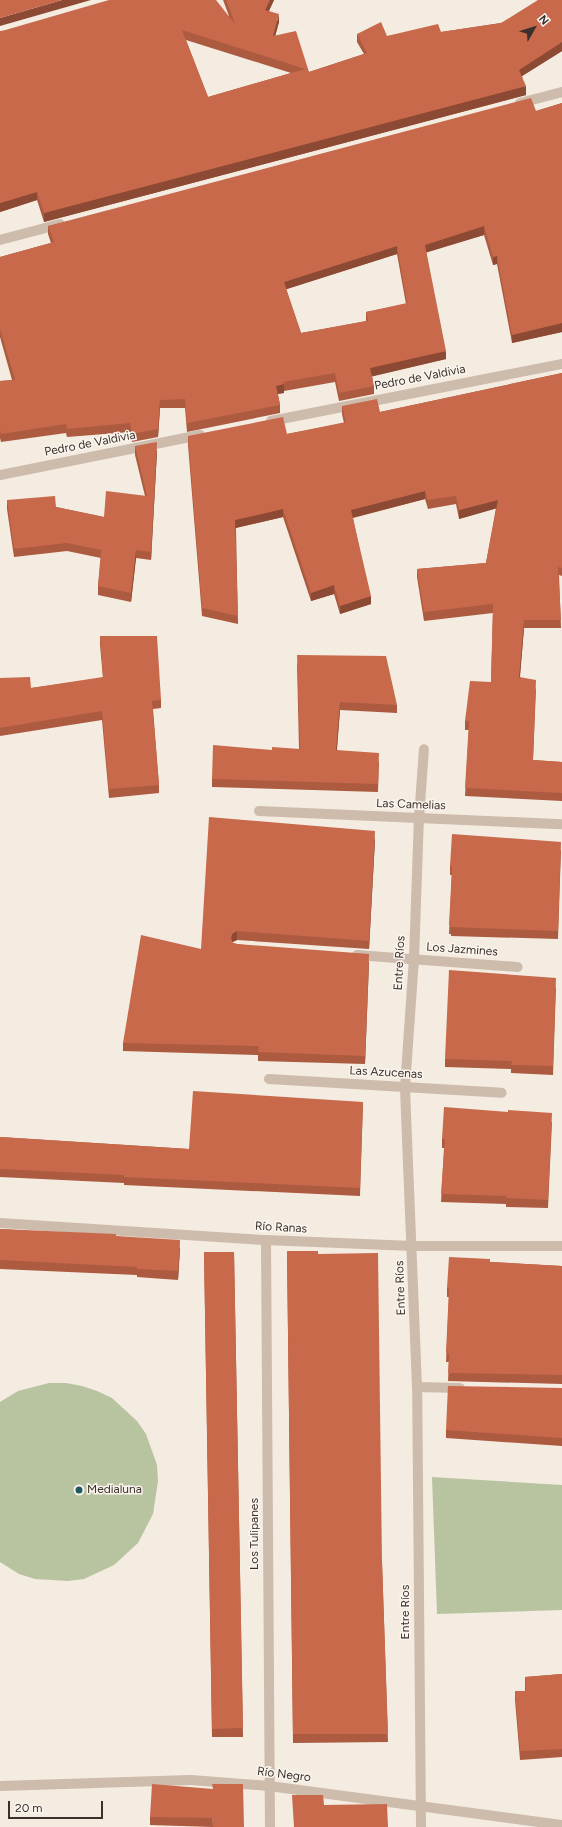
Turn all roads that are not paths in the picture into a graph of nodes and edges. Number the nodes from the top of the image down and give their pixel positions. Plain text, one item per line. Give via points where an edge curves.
1 (562, 92) edge
2 (508, 106) edge
3 (69, 222) edge
4 (0, 240) edge
5 (562, 364) edge
6 (258, 424) edge
7 (211, 433) edge
8 (0, 475) edge
9 (424, 749) dead end
10 (259, 812) dead end
11 (419, 818) junction
12 (562, 824) edge
13 (345, 954) edge
14 (414, 960) junction
15 (518, 967) dead end
16 (269, 1079) dead end
17 (405, 1087) junction
18 (502, 1093) dead end
19 (0, 1223) edge
20 (266, 1240) junction
21 (413, 1246) junction
22 (562, 1246) edge
23 (417, 1387) junction
24 (470, 1388) edge
25 (0, 1786) edge
26 (269, 1786) junction
27 (420, 1807) junction
28 (562, 1825) edge
29 (270, 1827) edge
30 (421, 1827) edge

1 - 2 street
3 - 4 street
5 - 6 street, Pedro de Valdivia
7 - 8 street, Pedro de Valdivia
9 - 11 street, Entre Ríos
10 - 11 street, Las Camelias
11 - 12 street, Las Camelias
11 - 14 street, Entre Ríos
13 - 14 street, Los Jazmines
14 - 15 street, Los Jazmines
14 - 17 street, Entre Ríos
16 - 17 street, Las Azucenas
17 - 18 street, Las Azucenas
17 - 21 street, Entre Ríos
19 - 20 street, Río Ranas
20 - 21 street, Río Ranas
20 - 26 street, Los Tulipanes
21 - 22 street, Río Ranas
21 - 23 street, Entre Ríos
23 - 24 street
23 - 27 street, Entre Ríos
25 - 26 street, Río Negro via 191,1780
26 - 27 street, Río Negro
26 - 29 street, Los Tulipanes
27 - 28 street, Río Negro
27 - 30 street, Entre Ríos

